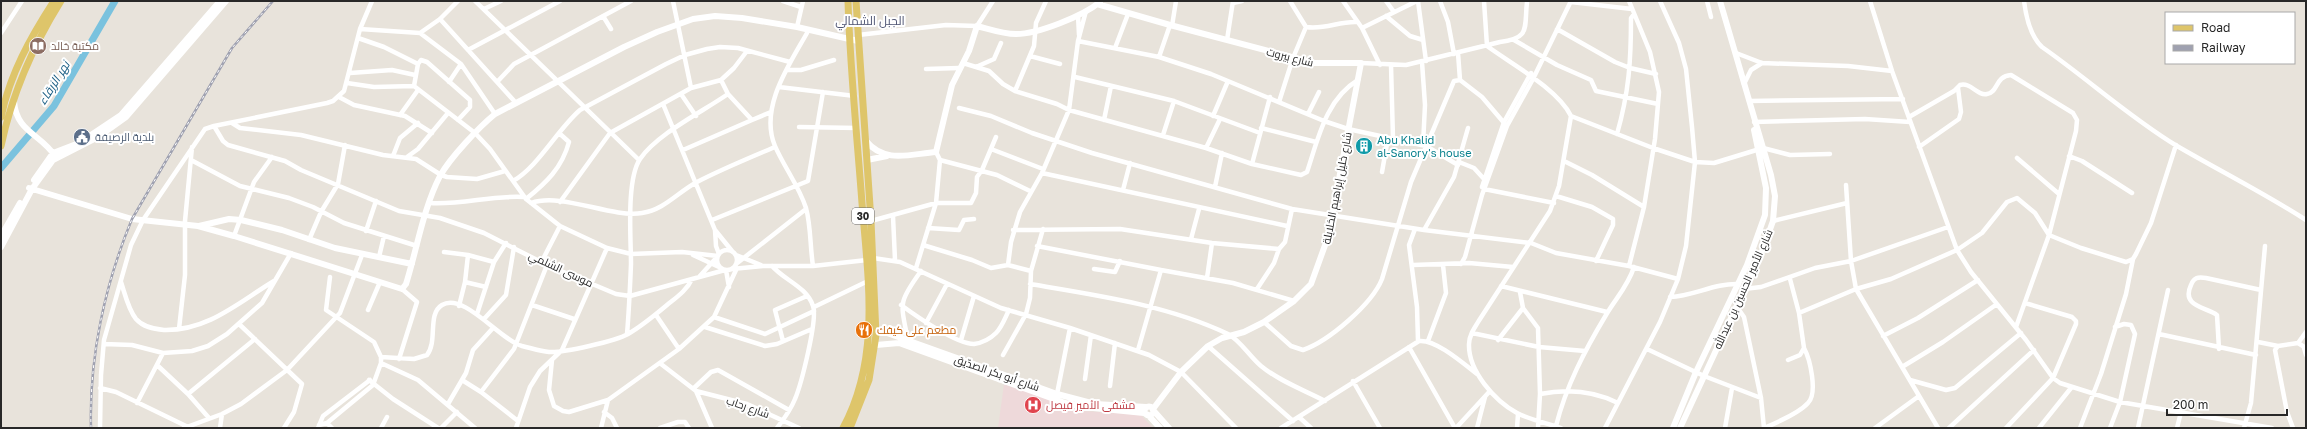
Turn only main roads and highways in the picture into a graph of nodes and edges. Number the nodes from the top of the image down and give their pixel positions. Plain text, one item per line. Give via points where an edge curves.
1 (54, 1) edge
2 (61, 1) edge
3 (848, 1) edge
4 (856, 1) edge
5 (43, 25) junction
6 (1, 117) edge
7 (1, 146) edge
8 (870, 259) junction
9 (873, 349) junction
10 (843, 428) edge
11 (850, 428) edge

1 - 5 main road
2 - 5 main road
3 - 8 main road, 30 via 854,96
4 - 8 main road, 30 via 871,221
5 - 6 main road via 11,77
5 - 7 main road via 13,98
8 - 9 main road, 30 via 868,281
8 - 9 main road, 30 via 876,329
9 - 10 main road, 30
9 - 11 main road, 30 via 869,380

